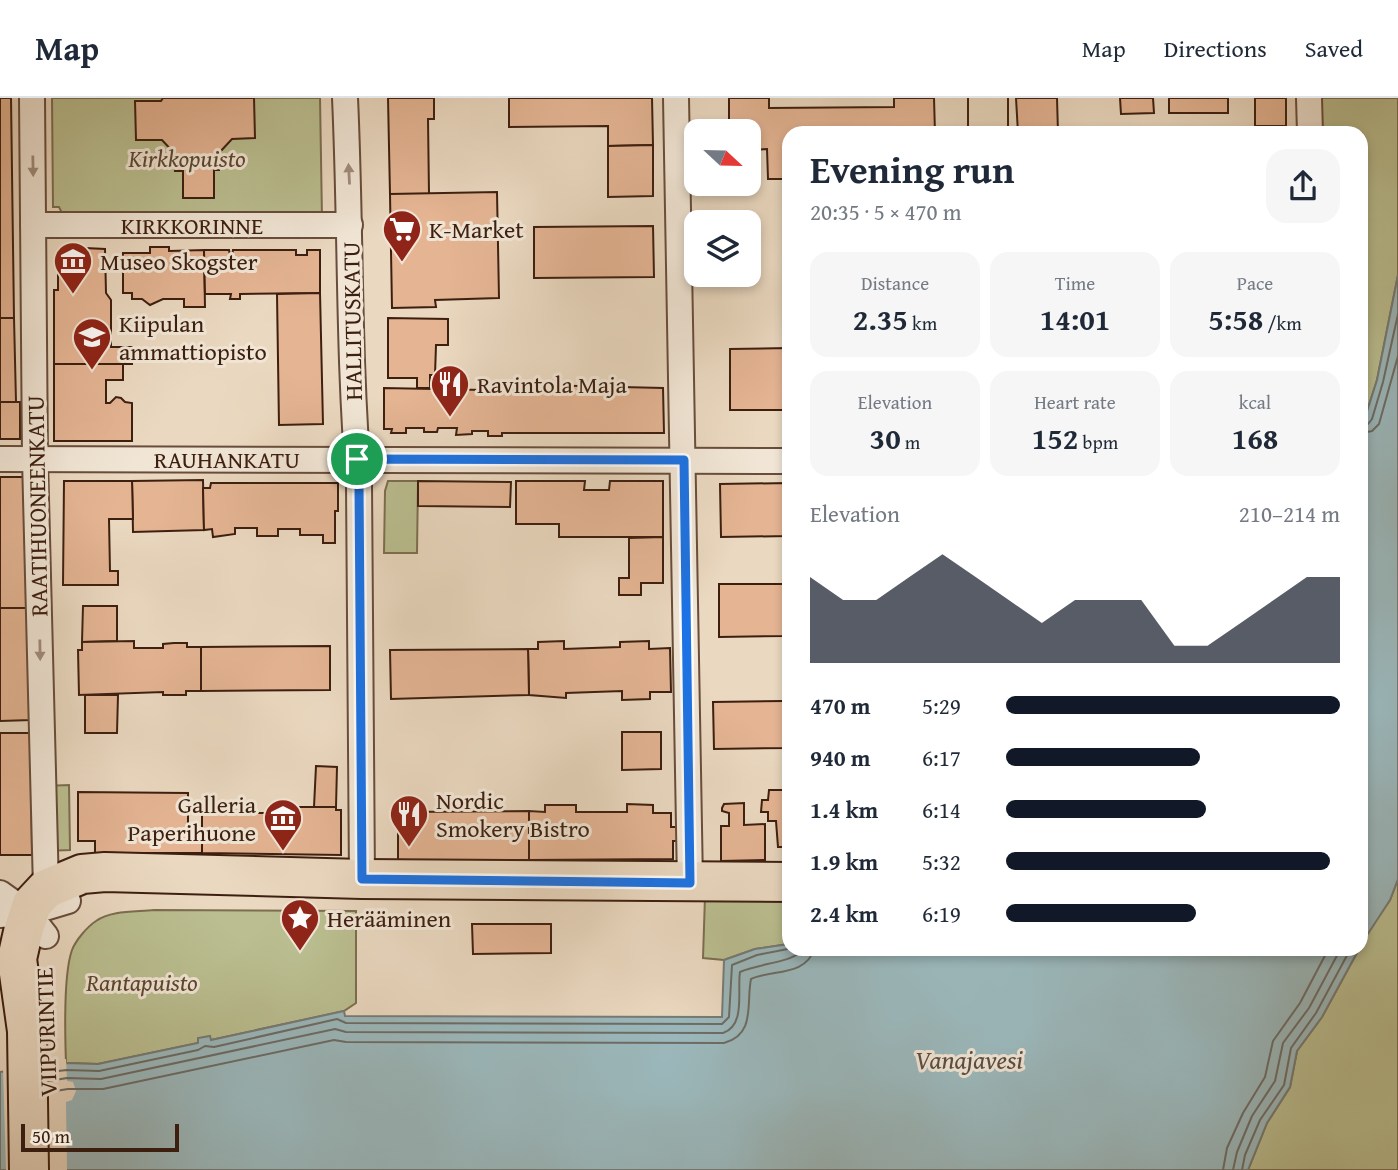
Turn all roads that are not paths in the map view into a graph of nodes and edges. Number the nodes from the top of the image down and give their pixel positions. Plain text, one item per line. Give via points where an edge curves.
1 (32, 98) edge
2 (345, 98) edge
3 (676, 98) edge
4 (988, 98) edge
5 (1309, 98) edge
6 (988, 126) edge
7 (1310, 126) edge
8 (33, 225) junction
9 (350, 225) junction
10 (0, 459) edge
11 (35, 459) junction
12 (357, 459) junction
13 (684, 460) junction
14 (782, 461) edge
15 (362, 879) junction
16 (690, 883) junction
17 (782, 883) edge
18 (23, 914) edge
19 (37, 1030) junction
20 (29, 1170) edge
21 (50, 1170) edge

1 -> 8 street, RAATIHUONEENKATU
9 -> 2 street, HALLITUSKATU
3 - 13 street
4 - 6 main road
5 - 7 street
8 - 9 street, KIRKKORINNE
8 - 11 street, RAATIHUONEENKATU
9 - 12 street, HALLITUSKATU
10 - 11 street, RAUHANKATU
11 - 12 street, RAUHANKATU
11 -> 18 street, RAATIHUONEENKATU
12 - 13 street, RAUHANKATU
12 - 15 street, HALLITUSKATU
13 - 14 street, RAUHANKATU
13 - 16 street
15 - 16 main road
15 - 18 main road via 145,875 108,881
16 - 17 main road
18 - 19 main road, VIIPURINTIE
19 - 20 main road, VIIPURINTIE
19 - 21 main road, VIIPURINTIE

